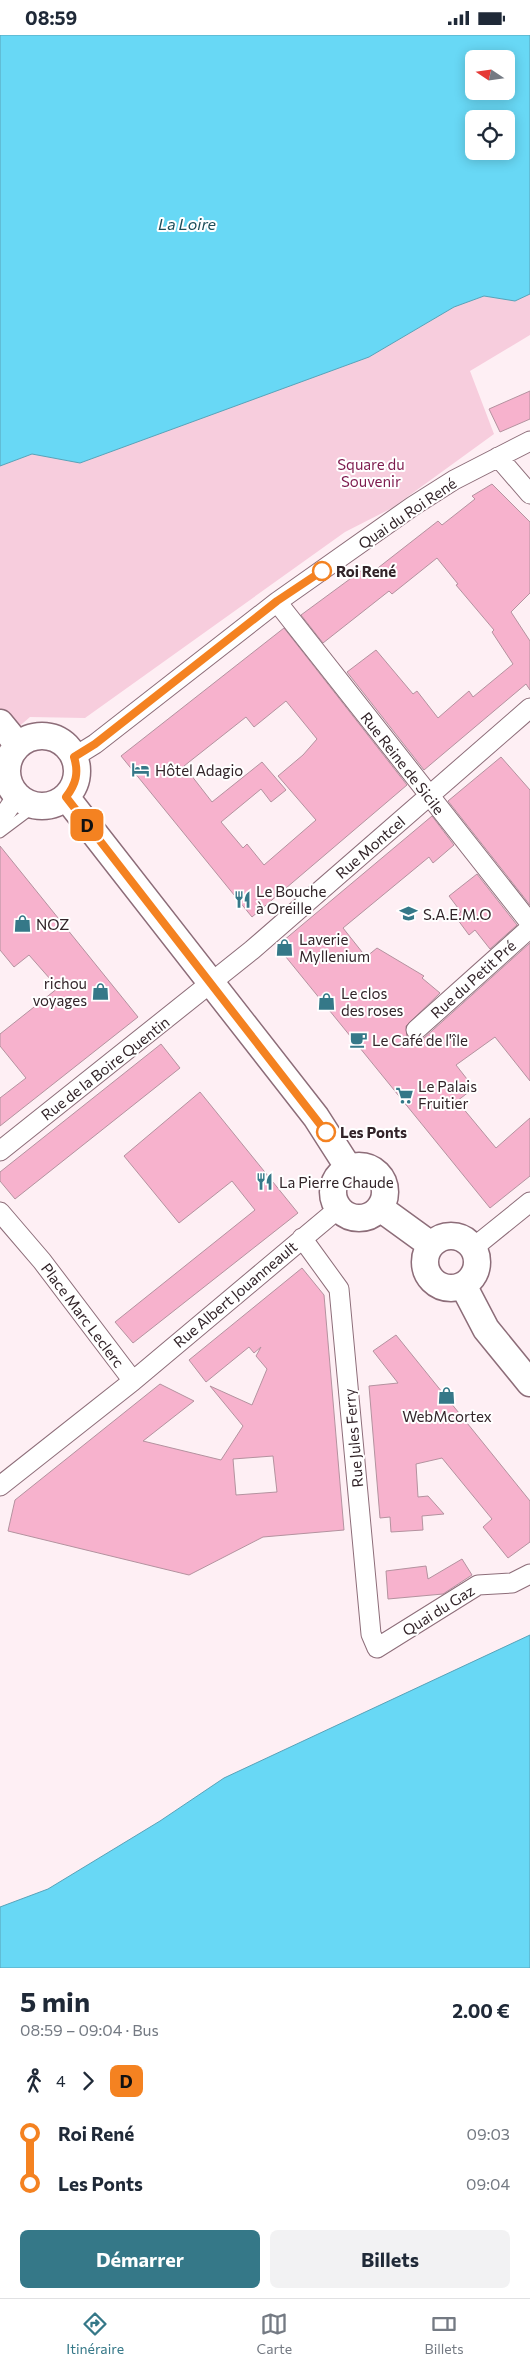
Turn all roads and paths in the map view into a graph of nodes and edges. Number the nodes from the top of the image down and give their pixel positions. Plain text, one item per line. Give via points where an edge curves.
1 (530, 441) edge
2 (498, 457) junction
3 (530, 494) edge
4 (277, 601) junction
5 (530, 708) edge
6 (0, 723) edge
7 (18, 745) junction
8 (74, 757) junction
9 (428, 796) junction
10 (66, 797) junction
11 (26, 801) junction
12 (0, 821) edge
13 (0, 833) edge
14 (530, 923) edge
15 (530, 928) edge
16 (210, 985) junction
17 (416, 1030) dead end
18 (0, 1151) edge
19 (348, 1167) junction
20 (530, 1202) edge
21 (380, 1208) junction
22 (338, 1209) junction
23 (0, 1212) edge
24 (302, 1238) junction
25 (431, 1245) junction
26 (473, 1248) junction
27 (463, 1285) junction
28 (133, 1381) junction
29 (530, 1383) edge
30 (0, 1486) edge
31 (530, 1574) edge
32 (377, 1648) joint

1 - 2 street, Quai du Roi René
2 - 3 street
2 - 4 street, Quai du Roi René via 429,496
4 - 8 street, Quai du Roi René
4 - 9 street, Rue Reine de Sicile
5 - 9 street, Rue Montcel
6 - 7 main road
7 - 8 main road via 38,736 49,737 64,744
7 - 11 main road via 11,754 7,776 10,787
8 - 10 main road via 76,779
9 - 14 street, Rue Reine de Sicile
9 - 16 street, Rue Montcel
10 - 11 main road via 46,806
10 - 16 main road
11 - 12 street
11 - 13 lane
15 - 17 street, Rue du Petit Pré
16 - 18 street, Rue de la Boire Quentin
16 - 19 main road via 316,1117
19 - 21 main road via 368,1167 382,1179 385,1189
19 - 22 main road via 332,1186
20 - 26 street
21 - 22 main road via 364,1218 354,1218
21 - 25 main road
22 - 24 street, Rue Albert Jouanneault
23 - 28 street, Place Marc Leclerc via 42,1261
24 - 28 street, Rue Albert Jouanneault
24 - 32 street, Rue Jules Ferry via 339,1289 371,1634
25 - 26 main road via 438,1239 453,1236
25 - 27 main road via 425,1261 430,1278 445,1288
26 - 27 main road via 476,1268 472,1278
27 - 29 main road via 486,1329
28 - 30 street, Place Marc Leclerc
31 - 32 street, Quai du Gaz via 512,1583 478,1585

